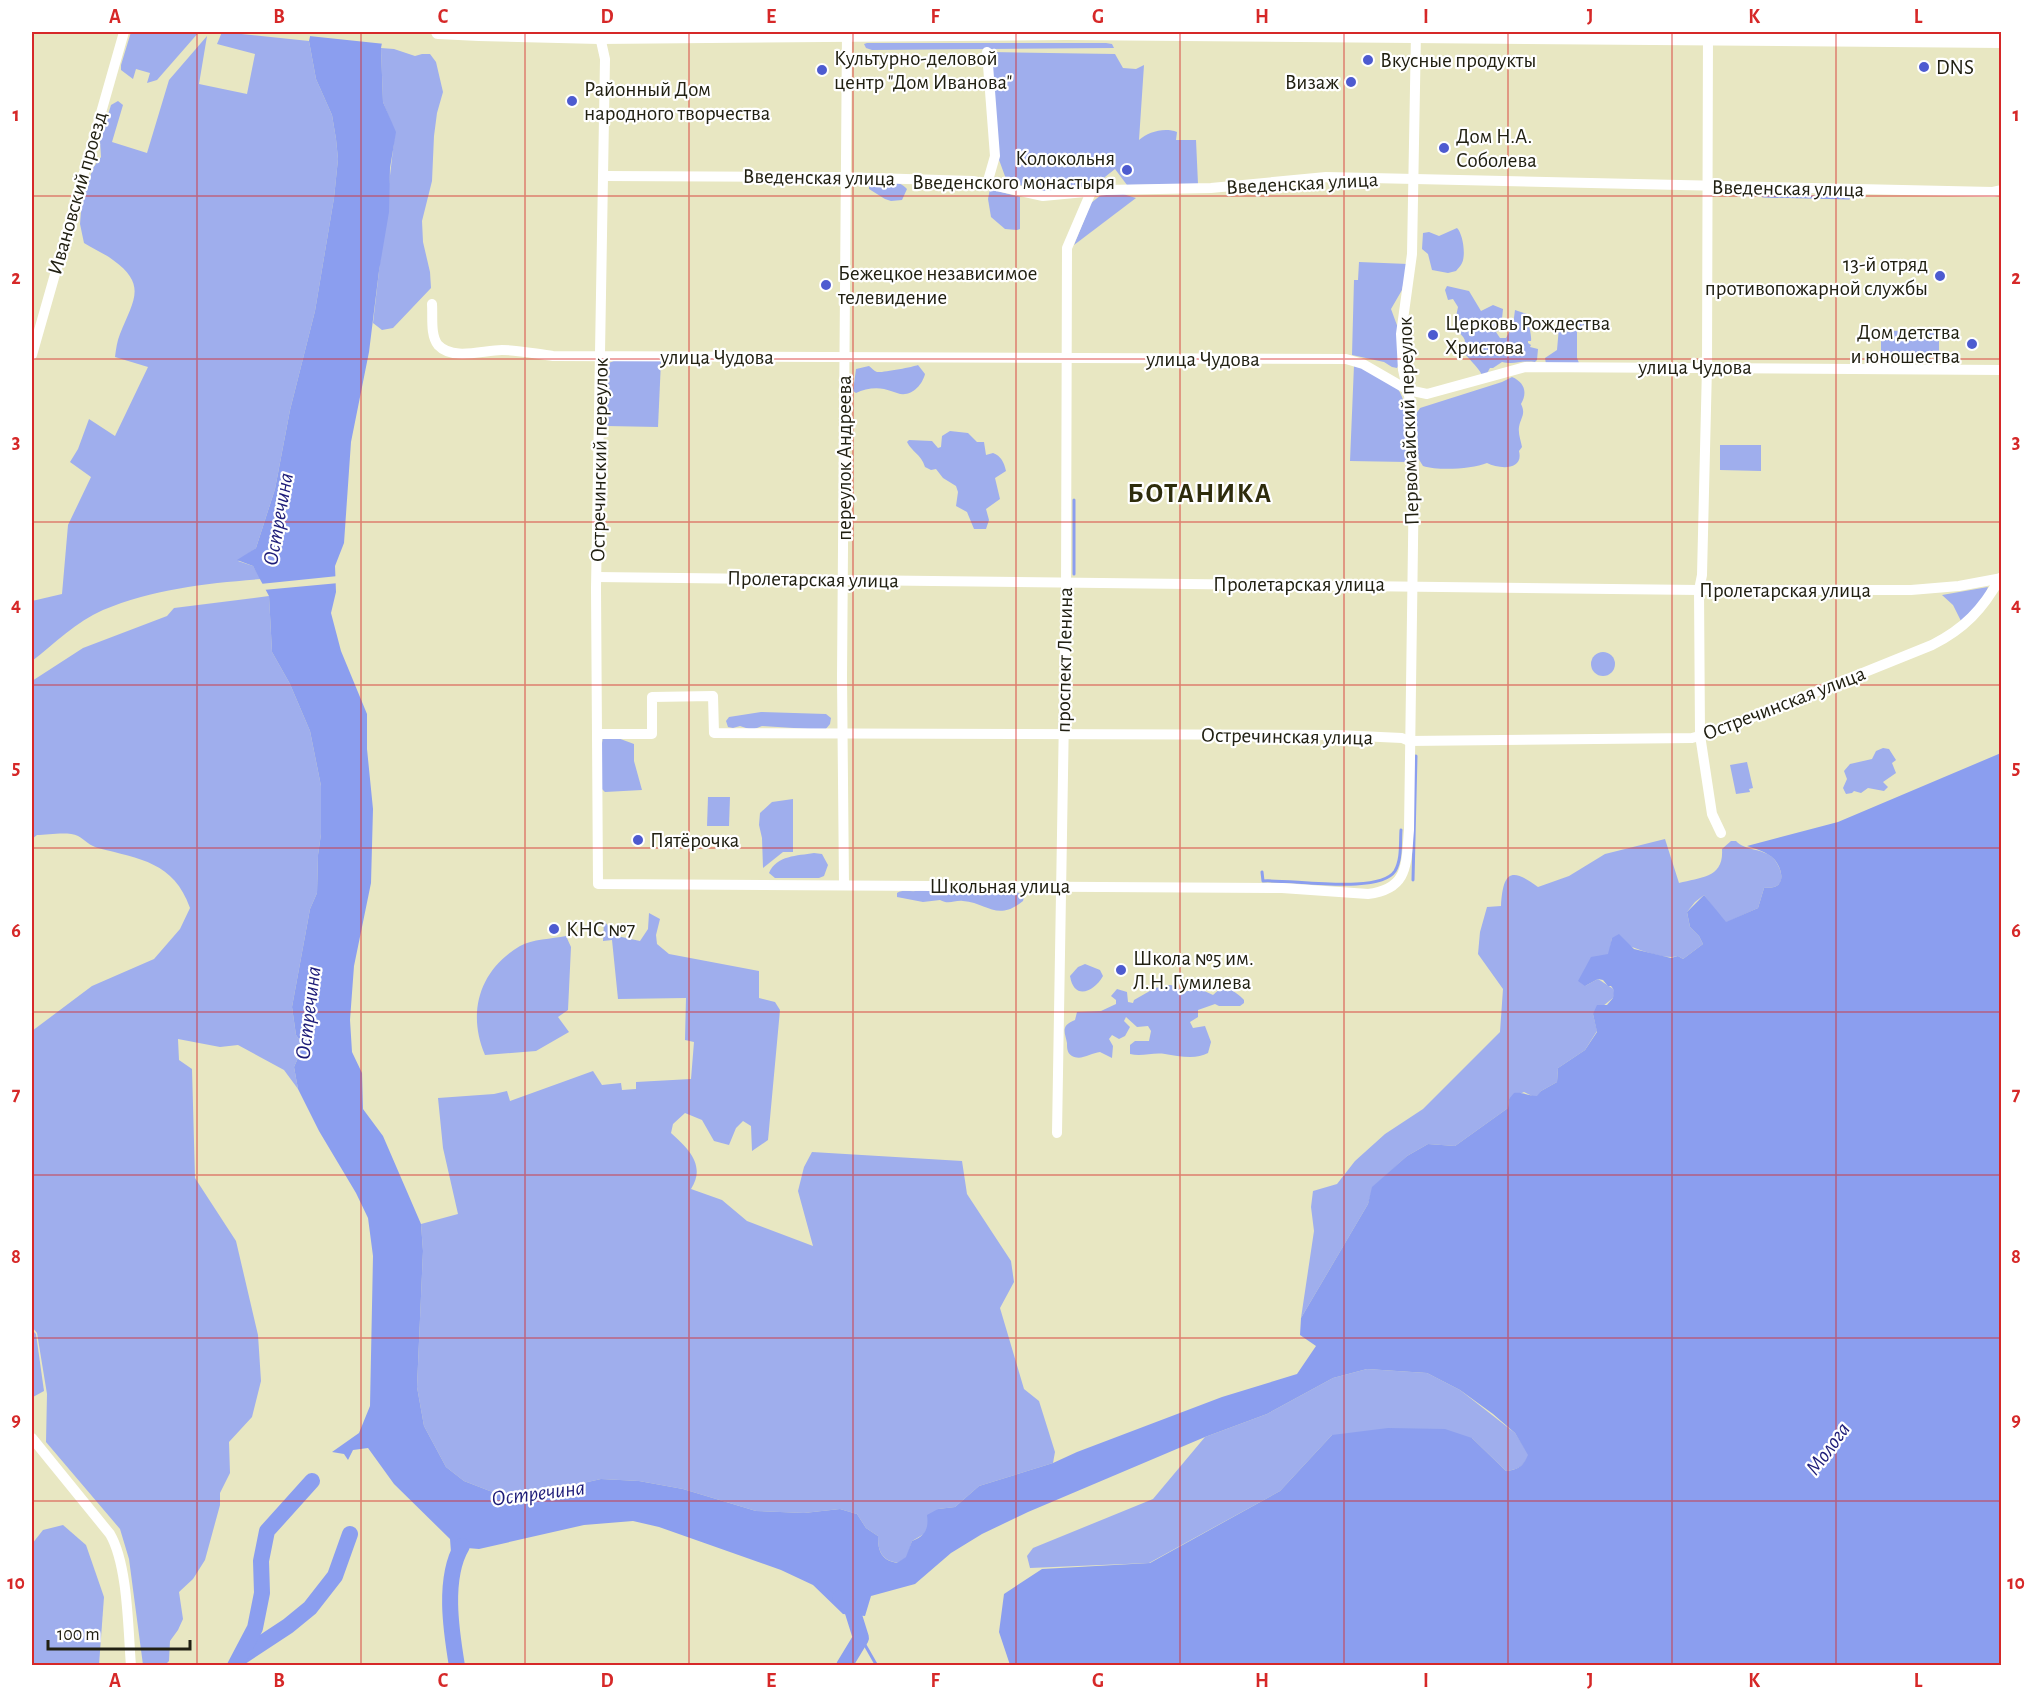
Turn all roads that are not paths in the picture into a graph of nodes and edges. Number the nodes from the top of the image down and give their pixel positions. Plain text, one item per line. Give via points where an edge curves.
1 (124, 32) edge
2 (438, 32) edge
3 (1066, 32) edge
4 (847, 33) edge
5 (599, 34) edge
6 (1416, 34) edge
7 (1708, 36) edge
8 (2001, 41) edge
9 (987, 52) dead end
10 (605, 176) junction
11 (846, 177) junction
12 (1413, 178) junction
13 (987, 184) junction
14 (1708, 187) junction
15 (2001, 190) edge
16 (1091, 192) junction
17 (432, 304) dead end
18 (32, 355) edge
19 (601, 356) junction
20 (844, 357) junction
21 (1066, 359) junction
22 (1707, 367) junction
23 (2001, 370) edge
24 (1408, 390) junction
25 (597, 577) junction
26 (2001, 578) edge
27 (843, 580) junction
28 (1066, 582) junction
29 (1412, 585) junction
30 (1699, 590) junction
31 (598, 734) junction
32 (842, 734) junction
33 (1063, 735) junction
34 (1700, 735) junction
35 (1409, 741) junction
36 (1721, 833) dead end
37 (1399, 881) joint
38 (598, 884) joint
39 (844, 885) junction
40 (1062, 887) junction
41 (1058, 1133) dead end
42 (32, 1438) edge
43 (131, 1665) edge

1 - 18 street, Ивановский проезд
2 - 5 main road
3 - 4 main road
3 - 6 main road
4 - 5 main road
4 - 11 street, переулок Андреева
5 - 10 street, Остречинский переулок via 605,59
6 - 7 main road
6 - 12 street, Первомайский переулок
7 - 8 main road
7 - 14 street
9 - 13 street via 995,156
10 - 11 street, Введенская улица
10 - 19 street, Остречинский переулок
11 - 13 street, Введенская улица
11 - 20 street, переулок Андреева
12 - 14 street, Введенская улица
12 - 16 street, Введенская улица via 1326,177 1211,188
12 - 24 street, Первомайский переулок via 1412,255 1401,333
13 - 16 street, Введенская улица via 1043,196
14 - 15 street, Введенская улица
14 - 22 street
16 - 21 street, проспект Ленина via 1067,249
17 - 19 street, улица Чудова via 435,340 451,352 502,350
19 - 20 street, улица Чудова
19 - 25 street, Остречинский переулок
20 - 21 street, улица Чудова
20 - 27 street, переулок Андреева
21 - 24 street, улица Чудова via 1346,360 1363,364
21 - 28 street, проспект Ленина
22 - 23 street, улица Чудова
22 - 24 street, улица Чудова via 1526,367 1436,392
22 - 30 street
24 - 29 street, Первомайский переулок via 1414,472
25 - 27 street, Пролетарская улица
25 - 31 street, Остречинский переулок
26 - 30 street, Пролетарская улица via 1911,590
26 - 34 street, Остречинская улица via 1971,618 1946,638 1721,730
27 - 28 street, Пролетарская улица
27 - 32 street, переулок Андреева
28 - 29 street, Пролетарская улица
28 - 33 street, проспект Ленина
29 - 30 street, Пролетарская улица
29 - 35 street, Первомайский переулок
30 - 34 street
31 - 32 street, Остречинская улица via 652,734 652,697 713,696 714,733
31 - 38 street, Остречинский переулок
32 - 33 street, Остречинская улица
32 - 39 street, переулок Андреева
33 - 35 street, Остречинская улица via 1337,735
33 - 40 street, проспект Ленина
34 - 35 street, Остречинская улица
34 - 36 street via 1712,814
35 - 37 street, Первомайский переулок via 1409,830 1406,866
37 - 40 street, Школьная улица via 1382,892 1368,894 1282,888
38 - 39 street, Школьная улица
39 - 40 street, Школьная улица
40 - 41 street, проспект Ленина
42 - 43 street via 118,1547

